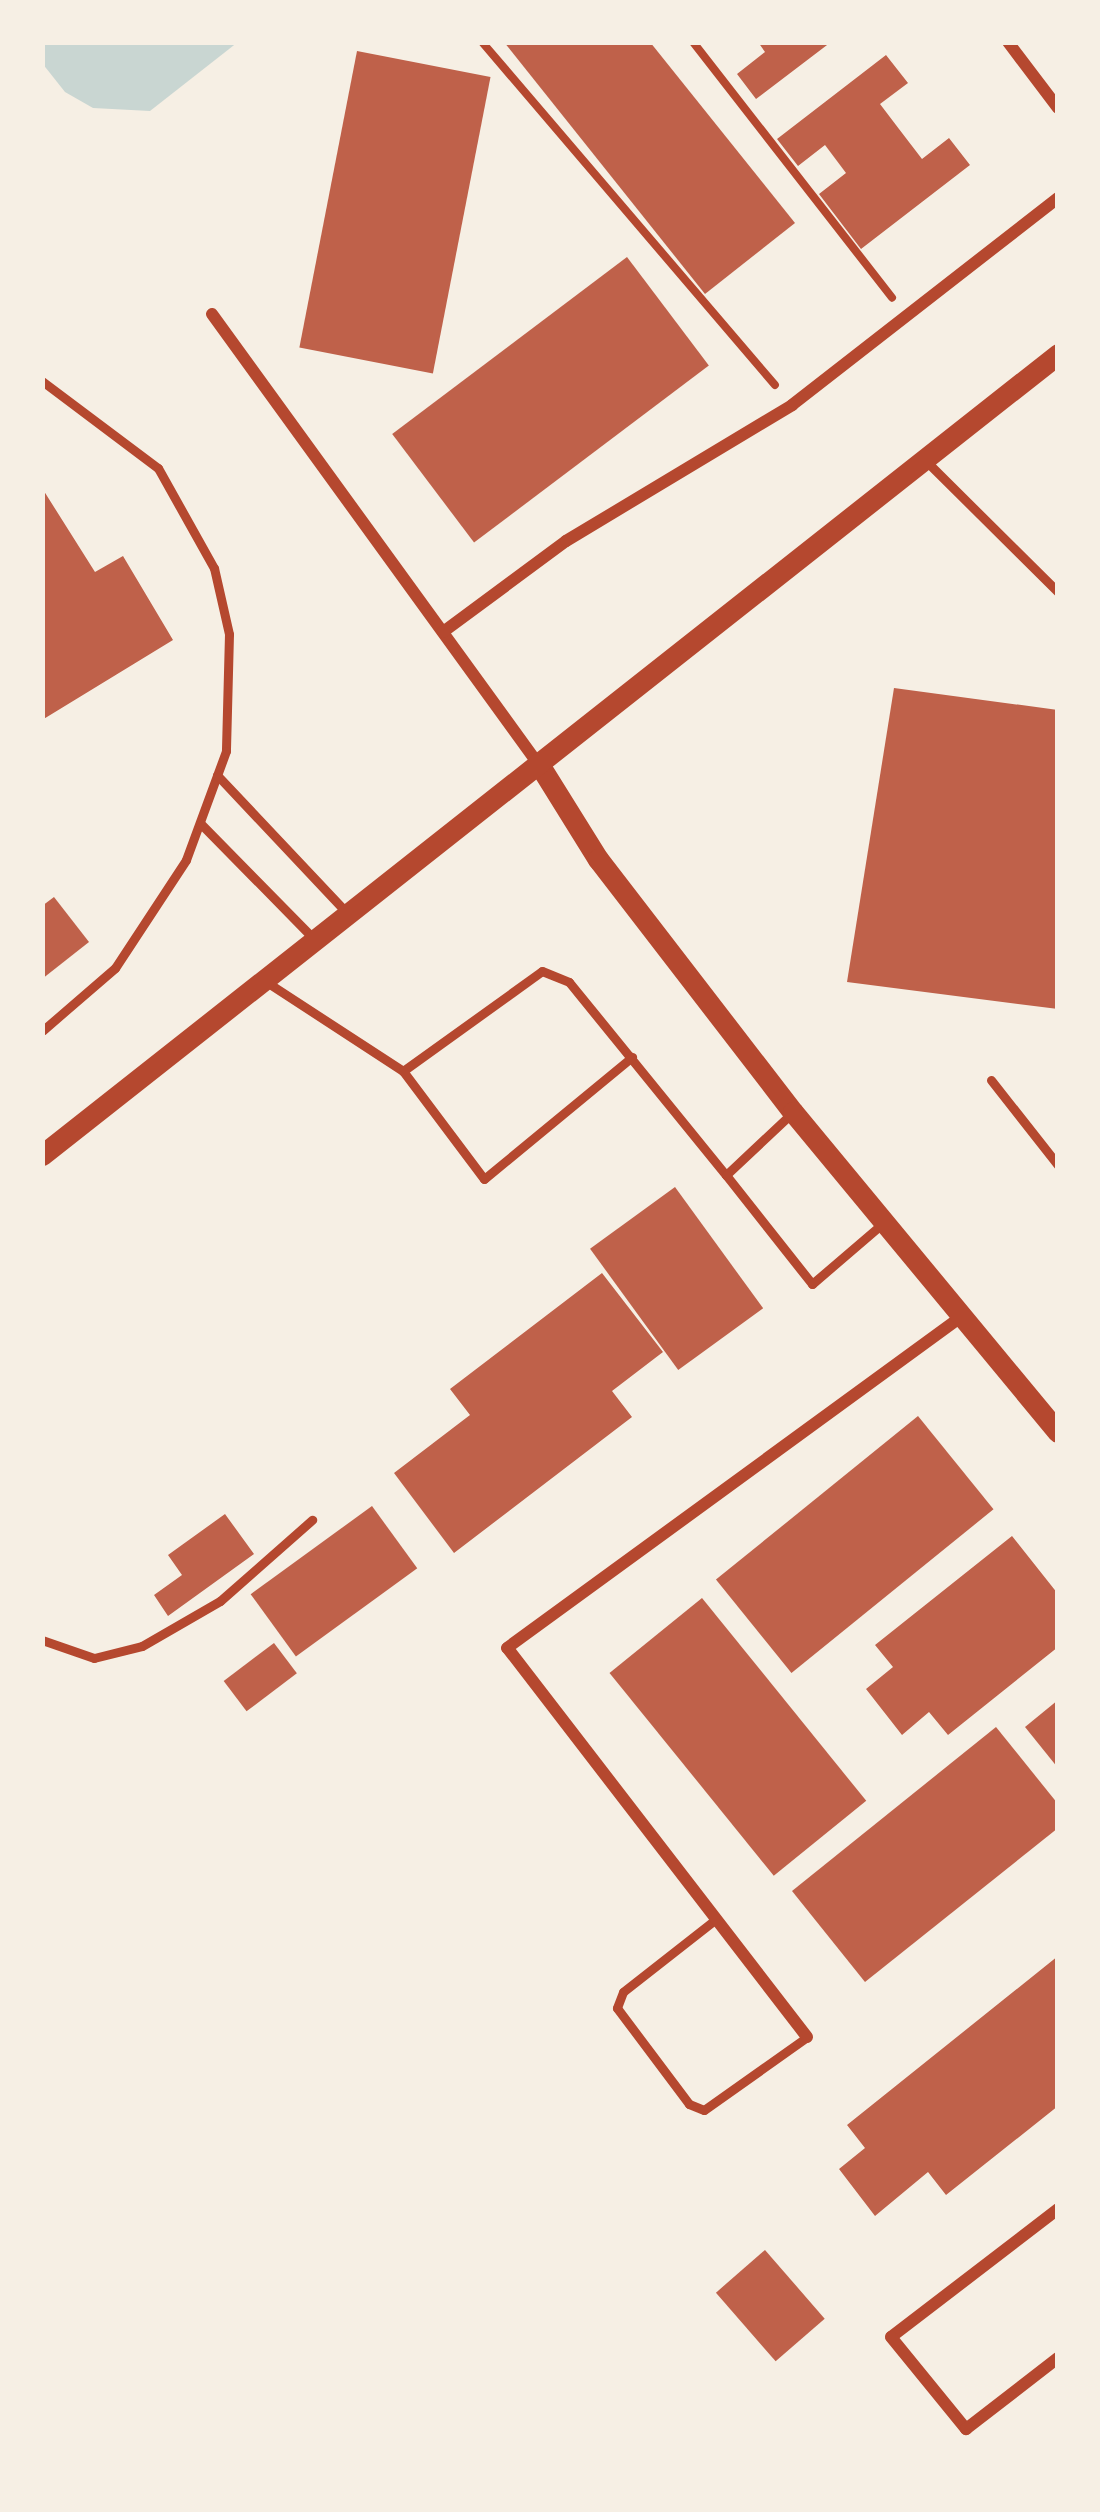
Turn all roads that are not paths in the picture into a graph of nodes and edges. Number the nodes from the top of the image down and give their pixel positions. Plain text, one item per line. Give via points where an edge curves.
1 (1008, 42) edge
2 (1058, 108) edge
3 (1058, 198) edge
4 (212, 314) dead end
5 (1058, 354) edge
6 (42, 381) edge
7 (926, 461) junction
8 (1058, 592) edge
9 (443, 632) junction
10 (540, 766) junction
11 (217, 775) junction
12 (200, 823) junction
13 (349, 915) junction
14 (316, 940) junction
15 (265, 980) junction
16 (42, 1030) edge
17 (632, 1057) junction
18 (403, 1071) junction
19 (992, 1080) dead end
20 (794, 1112) junction
21 (42, 1155) edge
22 (1058, 1165) edge
23 (726, 1175) junction
24 (886, 1220) junction
25 (966, 1313) junction
26 (1058, 1432) edge
27 (312, 1520) dead end
28 (42, 1640) edge
29 (716, 1919) junction
30 (807, 2037) joint
31 (1058, 2210) edge
32 (1058, 2358) edge

1 - 2 street
3 - 9 street via 792,405 566,541
4 - 9 street
5 - 7 street
6 - 11 lane via 158,468 214,568 229,634 226,751
7 - 8 lane
7 - 10 street
9 - 10 street
10 - 13 street
10 - 20 street via 598,859
11 - 12 lane
11 - 13 lane
12 - 14 lane
12 - 16 lane via 186,860 115,968
13 - 14 street
14 - 15 street
15 - 18 lane
15 - 21 street
17 - 18 lane via 569,982 542,970
17 - 18 lane via 484,1179
17 - 23 lane
19 - 22 lane
20 - 23 lane
20 - 24 street
23 - 24 lane via 812,1284
24 - 25 street
25 - 26 street
25 - 29 street via 507,1648
27 - 28 lane via 220,1601 142,1646 94,1658
29 - 30 street
29 - 30 lane via 623,1992 617,2008 689,2104 704,2110
31 - 32 street via 890,2337 966,2428

